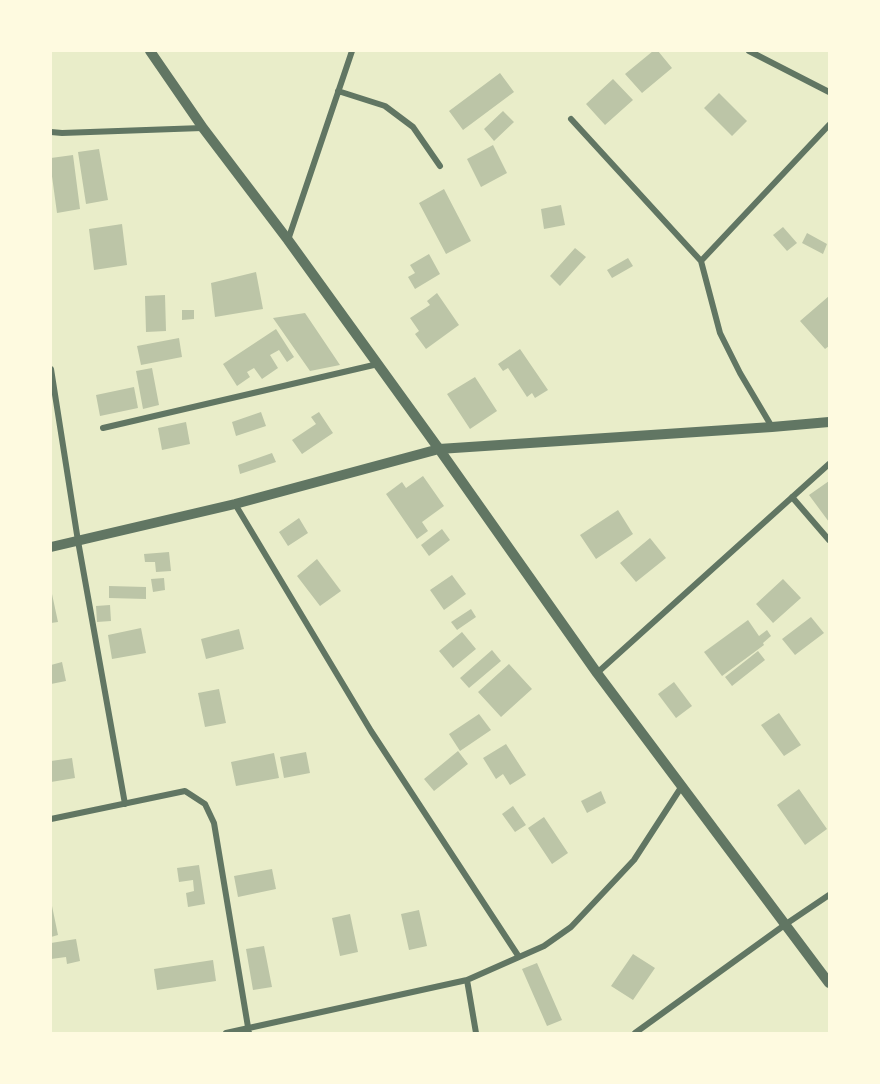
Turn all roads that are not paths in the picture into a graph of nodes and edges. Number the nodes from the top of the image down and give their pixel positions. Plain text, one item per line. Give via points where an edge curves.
1 (150, 51) edge
2 (352, 51) edge
3 (749, 51) edge
4 (338, 91) junction
5 (829, 92) edge
6 (571, 119) dead end
7 (829, 125) edge
8 (203, 128) junction
9 (51, 132) edge
10 (440, 166) dead end
11 (288, 240) junction
12 (701, 261) junction
13 (378, 364) junction
14 (51, 369) edge
15 (829, 422) edge
16 (772, 427) junction
17 (103, 428) dead end
18 (439, 449) junction
19 (829, 464) edge
20 (792, 497) junction
21 (236, 504) junction
22 (829, 540) edge
23 (78, 541) junction
24 (51, 547) edge
25 (597, 673) junction
26 (682, 786) junction
27 (125, 804) junction
28 (51, 819) edge
29 (829, 895) edge
30 (786, 924) junction
31 (519, 957) junction
32 (467, 980) junction
33 (829, 983) edge
34 (249, 1031) edge
35 (226, 1033) edge
36 (476, 1033) edge
37 (635, 1033) edge

1 - 8 street
2 - 4 street
3 - 5 street
4 - 10 street via 385,106 413,127
4 - 11 street
6 - 12 street
7 - 12 street
8 - 9 street
8 - 11 street
11 - 13 street
12 - 16 street via 720,333
13 - 17 street
13 - 18 street
14 - 23 street
15 - 16 street
16 - 18 street
18 - 21 street
18 - 25 street
19 - 20 street
20 - 22 street
20 - 25 street
21 - 23 street
21 - 31 street via 371,731
23 - 24 street
23 - 27 street
25 - 26 street
26 - 30 street
26 - 31 street via 634,860 571,927
27 - 28 street
27 - 34 street via 185,791 205,804 214,823
29 - 30 street
30 - 33 street
30 - 37 street
31 - 32 street
32 - 34 street
32 - 36 street
34 - 35 street

